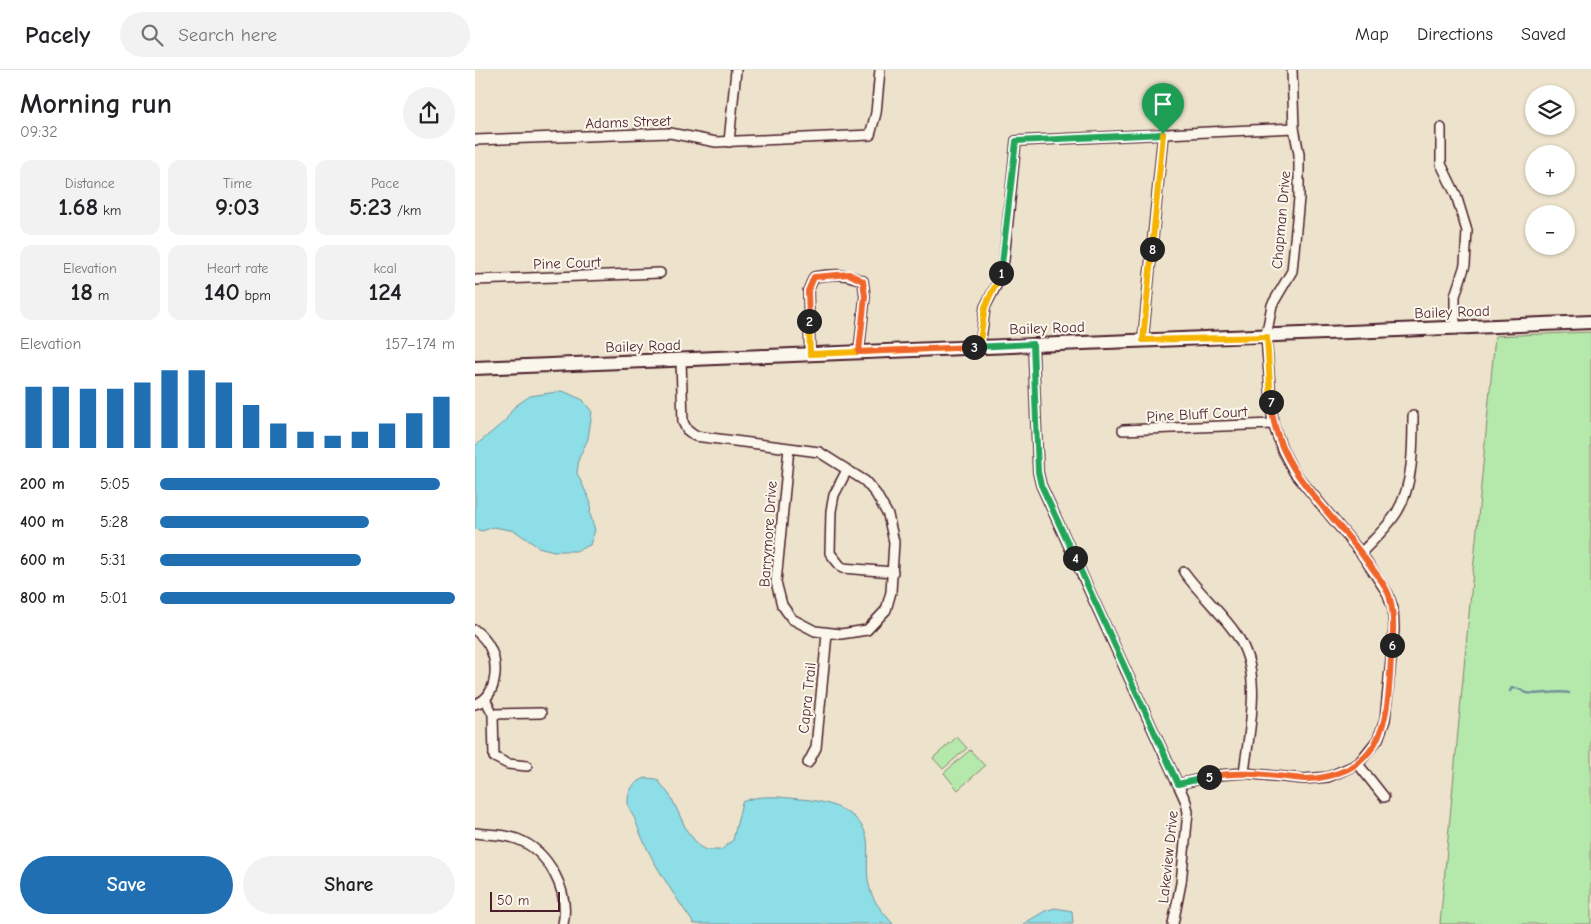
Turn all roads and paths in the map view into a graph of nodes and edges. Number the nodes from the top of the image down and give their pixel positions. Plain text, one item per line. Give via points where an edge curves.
1 (735, 70) edge
2 (881, 70) edge
3 (1292, 70) edge
4 (1294, 128) junction
5 (1441, 128) dead end
6 (1163, 134) junction
7 (475, 140) edge
8 (729, 142) junction
9 (660, 273) dead end
10 (475, 280) edge
11 (1591, 322) edge
12 (1455, 329) junction
13 (1267, 337) junction
14 (1143, 340) junction
15 (1033, 344) junction
16 (979, 347) junction
17 (859, 352) junction
18 (810, 354) junction
19 (681, 360) junction
20 (475, 368) edge
21 (1413, 416) dead end
22 (1273, 424) junction
23 (1123, 430) dead end
24 (789, 448) junction
25 (847, 470) junction
26 (1361, 553) junction
27 (893, 572) junction
28 (1184, 572) dead end
29 (475, 630) edge
30 (827, 634) junction
31 (485, 699) junction
32 (475, 704) edge
33 (541, 713) dead end
34 (493, 714) junction
35 (808, 763) dead end
36 (1358, 764) junction
37 (527, 766) dead end
38 (1244, 773) junction
39 (1178, 784) junction
40 (1384, 797) dead end
41 (475, 833) edge
42 (563, 924) edge
43 (1173, 924) edge

1 - 8 street
2 - 8 street, Adams Street via 870,136
3 - 4 street, Chapman Drive
4 - 6 street
4 - 13 street, Chapman Drive via 1300,187 1293,265 1290,277 1272,305
5 - 12 street via 1441,164 1457,196 1467,230 1465,265 1455,296
6 - 14 street
6 - 16 street via 1016,141 1004,260 1000,278 985,307
7 - 8 street, Adams Street via 670,133
9 - 10 street, Pine Court
11 - 12 street, Bailey Road
12 - 13 street, Bailey Road
13 - 14 street, Bailey Road
13 - 22 street, Chapman Drive
14 - 15 street, Bailey Road
15 - 16 street, Bailey Road
15 - 39 street, Lakeview Drive via 1041,485
16 - 17 street, Bailey Road
17 - 18 street, Bailey Road
17 - 18 street via 865,296 863,281 849,274 829,274 814,277 808,291
18 - 19 street, Bailey Road
19 - 20 street, Bailey Road
19 - 24 street, Barrymore Drive via 683,422 687,430 695,436
21 - 26 street via 1408,482 1403,500 1393,519
22 - 23 street, Pine Bluff Court
22 - 26 street, Chapman Drive via 1294,472
24 - 25 street, Barrymore Drive via 819,452
24 - 30 street, Barrymore Drive via 777,590 792,619
25 - 27 street, Barrymore Drive via 865,481 888,515 894,542
25 - 27 street via 834,494 830,553 842,568
26 - 36 street, Chapman Drive via 1389,594 1394,629 1385,720 1378,739
27 - 30 street, Barrymore Drive via 889,604 874,624 859,632
28 - 38 street via 1237,634 1249,660 1252,693
29 - 31 street via 490,647 495,665 492,688
30 - 35 street, Capra Trail via 816,748
31 - 32 street
31 - 34 street
33 - 34 street
34 - 37 street via 494,757 508,764
36 - 38 street via 1319,778
36 - 40 street
38 - 39 street
39 - 43 street, Lakeview Drive via 1188,812
41 - 42 street via 515,838 546,859 565,902

